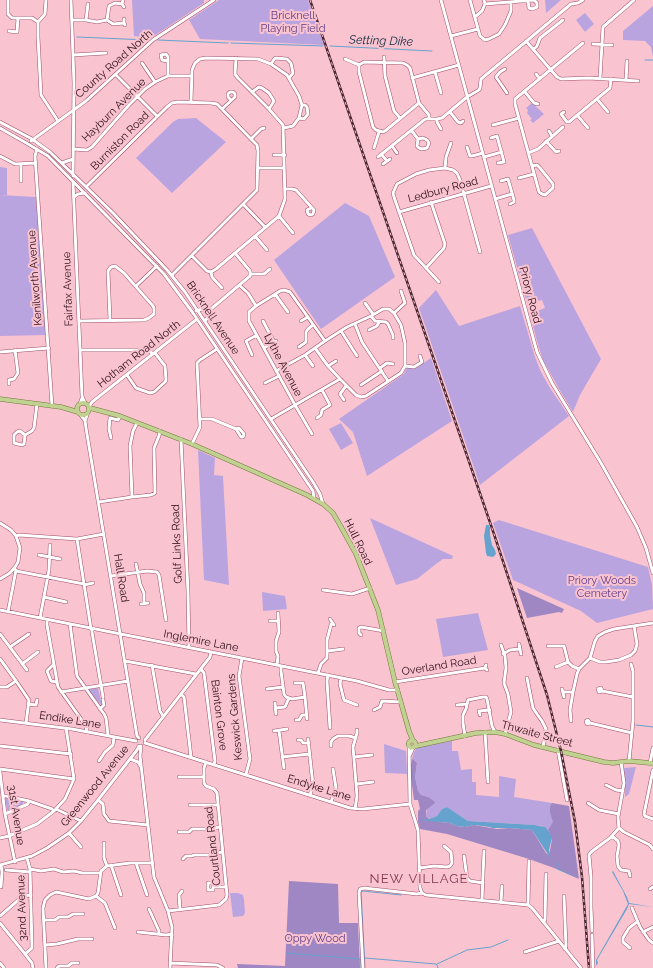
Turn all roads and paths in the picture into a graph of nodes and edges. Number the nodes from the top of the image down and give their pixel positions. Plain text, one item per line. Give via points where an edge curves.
1 (8, 0) edge
2 (46, 0) edge
3 (71, 0) edge
4 (214, 0) edge
5 (441, 0) edge
6 (470, 0) edge
7 (583, 0) edge
8 (634, 0) edge
9 (528, 1) edge
10 (484, 2) edge
11 (511, 2) junction
12 (123, 3) edge
13 (92, 4) dead end
14 (475, 17) junction
15 (18, 18) junction
16 (72, 20) junction
17 (86, 20) junction
18 (106, 20) junction
19 (563, 20) dead end
20 (38, 22) junction
21 (124, 23) dead end
22 (478, 29) junction
23 (9, 32) dead end
24 (452, 36) junction
25 (526, 41) junction
26 (583, 43) dead end
27 (593, 44) dead end
28 (602, 44) junction
29 (612, 45) dead end
30 (534, 49) junction
31 (106, 53) dead end
32 (74, 55) junction
33 (384, 57) dead end
34 (236, 58) junction
35 (345, 59) dead end
36 (168, 61) dead end
37 (627, 61) dead end
38 (384, 62) junction
39 (142, 64) dead end
40 (271, 64) junction
41 (359, 65) junction
42 (459, 65) junction
43 (496, 67) junction
44 (505, 69) dead end
45 (551, 70) junction
46 (435, 72) junction
47 (500, 72) junction
48 (536, 74) dead end
49 (116, 75) junction
50 (168, 76) junction
51 (191, 76) junction
52 (289, 78) junction
53 (412, 78) junction
54 (600, 78) junction
55 (540, 79) junction
56 (612, 79) junction
57 (626, 80) junction
58 (638, 81) dead end
59 (155, 82) junction
60 (252, 92) junction
61 (524, 92) junction
62 (441, 93) dead end
63 (507, 93) dead end
64 (137, 96) junction
65 (467, 97) junction
66 (597, 99) junction
67 (231, 100) dead end
68 (74, 101) junction
69 (191, 102) junction
70 (463, 102) junction
71 (469, 102) junction
72 (419, 104) junction
73 (538, 104) dead end
74 (302, 105) junction
75 (79, 106) junction
76 (222, 109) junction
77 (269, 109) junction
78 (74, 110) junction
79 (608, 110) dead end
80 (450, 112) junction
81 (564, 112) dead end
82 (577, 115) junction
83 (157, 116) junction
84 (299, 118) junction
85 (400, 118) junction
86 (519, 118) junction
87 (429, 119) junction
88 (437, 119) junction
89 (58, 121) junction
90 (463, 121) dead end
91 (0, 122) edge
92 (493, 125) dead end
93 (588, 127) dead end
94 (0, 128) edge
95 (264, 128) dead end
96 (284, 128) junction
97 (439, 128) dead end
98 (563, 128) dead end
99 (411, 130) junction
100 (549, 131) dead end
101 (379, 132) junction
102 (22, 134) junction
103 (552, 136) junction
104 (490, 138) dead end
105 (19, 139) junction
106 (32, 139) junction
107 (251, 139) junction
108 (418, 139) dead end
109 (546, 141) junction
110 (451, 143) dead end
111 (28, 144) junction
112 (392, 146) junction
113 (467, 147) dead end
114 (374, 148) dead end
115 (37, 149) junction
116 (73, 149) junction
117 (559, 151) dead end
118 (50, 152) junction
119 (502, 152) junction
120 (397, 153) dead end
121 (528, 153) junction
122 (381, 154) junction
123 (274, 155) dead end
124 (285, 155) junction
125 (483, 155) junction
126 (0, 156) edge
127 (48, 156) junction
128 (378, 157) dead end
129 (73, 159) junction
130 (36, 163) junction
131 (62, 163) junction
132 (498, 163) dead end
133 (21, 164) junction
134 (383, 164) dead end
135 (532, 166) junction
136 (258, 168) junction
137 (284, 168) junction
138 (445, 168) junction
139 (534, 174) junction
140 (73, 175) junction
141 (16, 178) dead end
142 (519, 178) dead end
143 (501, 181) dead end
144 (73, 182) junction
145 (492, 186) junction
146 (86, 187) junction
147 (285, 189) junction
148 (85, 193) junction
149 (464, 193) junction
150 (512, 194) junction
151 (74, 197) junction
152 (495, 199) junction
153 (431, 202) junction
154 (243, 204) junction
155 (510, 204) dead end
156 (311, 208) dead end
157 (399, 212) junction
158 (279, 216) junction
159 (265, 227) junction
160 (293, 233) dead end
161 (255, 236) junction
162 (144, 246) junction
163 (140, 249) junction
164 (267, 250) dead end
165 (480, 252) dead end
166 (234, 253) junction
167 (192, 256) junction
168 (157, 266) junction
169 (426, 268) junction
170 (270, 269) dead end
171 (211, 272) junction
172 (172, 275) junction
173 (250, 275) junction
174 (439, 282) dead end
175 (240, 285) junction
176 (136, 286) junction
177 (222, 288) dead end
178 (401, 291) dead end
179 (275, 294) junction
180 (365, 303) dead end
181 (256, 306) junction
182 (211, 309) junction
183 (198, 310) junction
184 (288, 312) dead end
185 (193, 313) junction
186 (394, 313) junction
187 (372, 315) junction
188 (308, 317) junction
189 (197, 319) junction
190 (110, 320) junction
191 (79, 321) junction
192 (205, 321) junction
193 (263, 321) dead end
194 (301, 321) dead end
195 (379, 322) junction
196 (200, 324) junction
197 (355, 324) junction
198 (313, 325) junction
199 (369, 330) dead end
200 (341, 331) junction
201 (257, 335) junction
202 (393, 338) dead end
203 (325, 342) junction
204 (299, 347) dead end
205 (49, 348) junction
206 (264, 348) junction
207 (315, 348) junction
208 (217, 349) junction
209 (15, 350) junction
210 (80, 350) junction
211 (0, 352) edge
212 (154, 354) junction
213 (252, 355) dead end
214 (305, 355) junction
215 (357, 356) dead end
216 (420, 356) dead end
217 (336, 361) dead end
218 (393, 364) dead end
219 (313, 366) dead end
220 (328, 366) junction
221 (405, 366) junction
222 (381, 370) junction
223 (276, 371) junction
224 (127, 375) junction
225 (279, 376) junction
226 (340, 379) junction
227 (388, 381) junction
228 (265, 383) dead end
229 (9, 384) dead end
230 (361, 385) dead end
231 (346, 386) junction
232 (322, 390) junction
233 (82, 396) junction
234 (0, 399) edge
235 (344, 400) dead end
236 (37, 404) junction
237 (79, 405) junction
238 (295, 405) junction
239 (52, 406) junction
240 (61, 407) junction
241 (88, 408) junction
242 (79, 413) junction
243 (120, 416) junction
244 (317, 418) dead end
245 (271, 419) junction
246 (200, 420) junction
247 (85, 421) junction
248 (136, 423) junction
249 (236, 429) dead end
250 (160, 431) junction
251 (312, 432) dead end
252 (25, 435) junction
253 (111, 438) dead end
254 (181, 439) junction
255 (192, 444) junction
256 (132, 497) junction
257 (314, 498) junction
258 (99, 502) junction
259 (323, 504) junction
260 (0, 520) edge
261 (0, 523) edge
262 (104, 534) junction
263 (16, 536) junction
264 (77, 539) junction
265 (50, 545) dead end
266 (39, 555) dead end
267 (50, 558) junction
268 (60, 559) dead end
269 (18, 562) junction
270 (136, 564) dead end
271 (16, 571) junction
272 (138, 572) junction
273 (653, 573) edge
274 (111, 576) junction
275 (48, 577) junction
276 (0, 579) edge
277 (93, 583) dead end
278 (84, 584) junction
279 (370, 588) junction
280 (323, 589) dead end
281 (44, 598) junction
282 (66, 602) dead end
283 (144, 604) dead end
284 (159, 607) dead end
285 (164, 607) junction
286 (0, 610) edge
287 (8, 612) junction
288 (278, 613) dead end
289 (40, 618) junction
290 (47, 620) junction
291 (166, 620) dead end
292 (270, 621) dead end
293 (278, 621) junction
294 (332, 622) dead end
295 (653, 623) edge
296 (70, 624) junction
297 (634, 626) junction
298 (92, 629) junction
299 (384, 632) junction
300 (0, 634) edge
301 (29, 634) dead end
302 (120, 634) junction
303 (361, 635) dead end
304 (519, 644) dead end
305 (500, 645) dead end
306 (548, 646) dead end
307 (564, 646) junction
308 (569, 646) dead end
309 (10, 648) junction
310 (189, 648) junction
311 (519, 648) junction
312 (344, 649) dead end
313 (328, 651) junction
314 (211, 652) junction
315 (37, 653) dead end
316 (503, 654) junction
317 (521, 654) dead end
318 (242, 658) junction
319 (590, 658) junction
320 (0, 659) edge
321 (125, 660) junction
322 (568, 662) junction
323 (22, 664) junction
324 (54, 664) junction
325 (631, 664) dead end
326 (152, 665) junction
327 (277, 665) junction
328 (281, 666) junction
329 (556, 667) dead end
330 (486, 668) dead end
331 (201, 669) junction
332 (579, 669) junction
333 (27, 670) dead end
334 (318, 673) junction
335 (196, 674) junction
336 (328, 675) junction
337 (527, 677) dead end
338 (341, 678) junction
339 (16, 681) junction
340 (128, 681) junction
341 (56, 682) junction
342 (395, 682) junction
343 (295, 683) dead end
344 (101, 685) junction
345 (0, 687) edge
346 (283, 687) junction
347 (85, 688) junction
348 (266, 689) dead end
349 (398, 690) junction
350 (602, 691) dead end
351 (61, 692) junction
352 (573, 692) junction
353 (181, 694) junction
354 (305, 697) junction
355 (564, 697) dead end
356 (633, 697) junction
357 (289, 698) junction
358 (37, 700) dead end
359 (401, 702) junction
360 (275, 703) dead end
361 (28, 704) junction
362 (467, 704) junction
363 (357, 705) dead end
364 (457, 705) dead end
365 (276, 708) junction
366 (100, 709) junction
367 (490, 710) junction
368 (373, 711) dead end
369 (276, 714) dead end
370 (306, 714) junction
371 (480, 715) dead end
372 (163, 716) junction
373 (307, 719) dead end
374 (0, 720) edge
375 (296, 720) dead end
376 (26, 722) junction
377 (570, 722) dead end
378 (590, 722) dead end
379 (66, 728) junction
380 (330, 728) dead end
381 (287, 729) dead end
382 (357, 730) dead end
383 (274, 731) dead end
384 (279, 731) junction
385 (87, 732) junction
386 (485, 732) junction
387 (495, 732) junction
388 (632, 733) junction
389 (505, 734) junction
390 (108, 735) junction
391 (465, 736) junction
392 (114, 737) junction
393 (356, 738) junction
394 (137, 740) junction
395 (298, 740) dead end
396 (145, 742) junction
397 (412, 744) junction
398 (0, 746) edge
399 (140, 746) junction
400 (331, 747) dead end
401 (543, 747) junction
402 (653, 748) edge
403 (558, 750) junction
404 (71, 754) junction
405 (310, 754) junction
406 (372, 755) dead end
407 (191, 757) junction
408 (282, 757) junction
409 (354, 757) junction
410 (130, 759) junction
411 (99, 761) dead end
412 (629, 761) junction
413 (206, 762) junction
414 (620, 762) junction
415 (214, 764) junction
416 (652, 764) edge
417 (141, 767) junction
418 (283, 768) dead end
419 (333, 769) dead end
420 (0, 770) edge
421 (653, 770) edge
422 (246, 774) junction
423 (204, 776) junction
424 (179, 777) dead end
425 (74, 779) junction
426 (373, 782) dead end
427 (488, 782) dead end
428 (356, 784) junction
429 (615, 784) dead end
430 (606, 785) dead end
431 (613, 788) junction
432 (623, 792) junction
433 (310, 795) junction
434 (3, 796) junction
435 (98, 800) junction
436 (568, 800) dead end
437 (29, 801) junction
438 (331, 802) junction
439 (588, 803) dead end
440 (410, 804) junction
441 (2, 805) edge
442 (190, 805) dead end
443 (218, 805) junction
444 (355, 809) junction
445 (55, 810) junction
446 (5, 814) junction
447 (619, 814) junction
448 (653, 819) edge
449 (81, 821) junction
450 (148, 825) junction
451 (220, 827) junction
452 (619, 828) junction
453 (179, 832) dead end
454 (69, 833) junction
455 (9, 836) junction
456 (612, 836) junction
457 (0, 838) edge
458 (104, 843) dead end
459 (444, 846) dead end
460 (81, 847) dead end
461 (653, 849) edge
462 (485, 851) dead end
463 (222, 852) junction
464 (464, 856) dead end
465 (27, 858) junction
466 (183, 859) dead end
467 (529, 861) dead end
468 (15, 862) junction
469 (136, 863) junction
470 (152, 863) junction
471 (1, 865) edge
472 (109, 865) junction
473 (420, 868) junction
474 (7, 870) dead end
475 (30, 871) junction
476 (100, 873) junction
477 (545, 875) dead end
478 (630, 876) dead end
479 (483, 883) junction
480 (502, 886) dead end
481 (2, 887) dead end
482 (213, 887) dead end
483 (226, 887) junction
484 (182, 891) dead end
485 (422, 893) junction
486 (31, 895) junction
487 (121, 895) dead end
488 (147, 895) dead end
489 (96, 896) junction
490 (564, 896) dead end
491 (482, 900) junction
492 (501, 902) junction
493 (528, 905) junction
494 (632, 908) dead end
495 (149, 909) dead end
496 (180, 909) junction
497 (168, 911) junction
498 (83, 914) dead end
499 (0, 916) edge
500 (44, 920) junction
501 (543, 922) junction
502 (637, 922) junction
503 (0, 923) edge
504 (653, 927) edge
505 (114, 928) dead end
506 (138, 932) dead end
507 (643, 932) junction
508 (158, 934) junction
509 (172, 934) junction
510 (92, 939) dead end
511 (559, 942) junction
512 (653, 943) edge
513 (45, 945) junction
514 (565, 948) junction
515 (630, 948) dead end
516 (525, 952) dead end
517 (25, 954) junction
518 (0, 963) edge
519 (78, 963) dead end
520 (170, 963) junction
521 (196, 966) edge
522 (4, 968) edge
523 (33, 968) edge
524 (46, 968) edge
525 (57, 968) edge
526 (170, 968) edge
527 (223, 968) edge
528 (363, 968) edge
529 (580, 968) edge
530 (593, 968) edge

1 - 15 street via 8,14 12,18
2 - 20 street via 46,14
3 - 16 street, Fairfax Avenue
4 - 49 street, County Road North via 153,40
5 - 24 street, Priory Road
6 - 14 street
7 - 25 street via 571,4
8 - 28 street via 602,29
9 - 11 street
10 - 11 street
10 - 14 street via 482,11
11 - 22 street via 511,11 498,34 485,40 480,36
12 - 18 street via 109,6
13 - 17 street via 87,4
14 - 22 street
15 - 20 street via 32,18
15 - 23 street via 17,32
16 - 17 street
16 - 32 street, Fairfax Avenue
17 - 18 street
18 - 21 street via 113,24
19 - 30 street via 540,38
20 - 89 street via 41,95
22 - 24 street
24 - 42 street, Priory Road
25 - 30 street
25 - 43 street
26 - 45 street
27 - 28 street
28 - 29 street
28 - 54 street
30 - 45 street
31 - 32 street
32 - 68 street, Fairfax Avenue
33 - 38 street
34 - 40 street via 258,59
34 - 51 street via 200,59 193,65
34 - 60 street via 235,74
35 - 41 street
36 - 50 street
37 - 57 street
38 - 41 street via 364,62
38 - 53 street via 407,65
38 - 85 street via 384,76 394,111
39 - 59 street
40 - 52 street
40 - 52 street via 275,58 287,59 291,63 293,73
41 - 101 street via 373,127
42 - 46 street
42 - 65 street, Priory Road
43 - 47 street
43 - 65 street via 481,79 479,90
44 - 47 street
45 - 54 street via 561,80
45 - 55 street
46 - 53 street
46 - 62 street
47 - 63 street via 496,79
48 - 55 street
49 - 64 street
49 - 75 street, County Road North
50 - 51 street, Hayburn Avenue
50 - 59 street, Hayburn Avenue
51 - 69 street
52 - 74 street
53 - 72 street
54 - 56 street
55 - 61 street
56 - 57 street
56 - 66 street via 610,88
57 - 58 street
59 - 64 street, Hayburn Avenue
60 - 77 street
60 - 77 street via 259,87 269,93 274,101
61 - 73 street
61 - 86 street via 515,99
64 - 83 street
64 - 116 street, Hayburn Avenue via 92,147 87,150
65 - 70 street
65 - 71 street, Priory Road
66 - 79 street
66 - 82 street
67 - 76 street
68 - 75 street
68 - 78 street, Fairfax Avenue
69 - 76 street via 217,104
69 - 83 street, Burniston Road via 172,103
70 - 71 street
70 - 80 street
71 - 125 street, Priory Road
72 - 85 street
72 - 87 street via 429,115
74 - 84 street
74 - 84 street via 307,107 308,114 304,119
75 - 78 street, County Road North
76 - 107 street
77 - 96 street
78 - 89 street, County Road North
78 - 116 street, Fairfax Avenue
80 - 88 street
80 - 90 street via 458,122
81 - 82 street via 561,114 568,122
82 - 93 street
83 - 146 street, Burniston Road
84 - 96 street via 293,126
85 - 101 street via 385,131
86 - 92 street
86 - 121 street
87 - 88 street
87 - 99 street
88 - 97 street
89 - 106 street, County Road North
91 - 102 street, Bricknell Avenue
94 - 105 street, Bricknell Avenue
95 - 107 street
96 - 124 street
98 - 103 street
99 - 108 street
99 - 112 street
100 - 103 street
101 - 114 street
102 - 105 street
102 - 106 street, Bricknell Avenue
103 - 109 street
104 - 119 street via 497,136
105 - 111 street, Bricknell Avenue
106 - 111 street, County Road North
106 - 118 street, Bricknell Avenue
107 - 136 street via 257,145
109 - 117 street via 556,152
109 - 121 street via 534,152
110 - 138 street
111 - 115 street, Bricknell Avenue
112 - 120 street
112 - 122 street
113 - 125 street via 470,156
115 - 127 street, Bricknell Avenue
115 - 130 street, Kenilworth Avenue
116 - 129 street, Fairfax Avenue
118 - 127 street
118 - 131 street, Bricknell Avenue
119 - 125 street
119 - 132 street via 504,162
121 - 135 street
122 - 128 street
122 - 134 street via 388,160
123 - 124 street
124 - 137 street
125 - 145 street, Priory Road
126 - 133 street via 14,164
127 - 144 street, Bricknell Avenue
129 - 131 street
129 - 140 street, Fairfax Avenue
130 - 133 street
130 - 205 street, Kenilworth Avenue
131 - 140 street, Bricknell Avenue
133 - 141 street via 21,179
135 - 139 street
135 - 139 street via 540,168 554,184 545,195 539,192
136 - 137 street
136 - 154 street via 257,188
137 - 147 street
138 - 149 street via 457,173
138 - 157 street via 416,174 397,184 393,192
139 - 142 street
140 - 144 street, Fairfax Avenue
140 - 146 street, Bricknell Avenue
143 - 150 street via 508,179
144 - 148 street, Bricknell Avenue
144 - 151 street, Fairfax Avenue
145 - 149 street, Ledbury Road
145 - 152 street, Priory Road
146 - 162 street, Bricknell Avenue
147 - 156 street via 296,190
147 - 158 street via 285,199
148 - 151 street
148 - 163 street, Bricknell Avenue
149 - 153 street, Ledbury Road
149 - 165 street
150 - 152 street
150 - 155 street via 514,202
151 - 191 street, Fairfax Avenue
152 - 273 street, Priory Road via 537,352 552,383 638,527
153 - 157 street, Ledbury Road
153 - 169 street via 445,244
154 - 159 street
154 - 167 street
157 - 169 street via 414,255
158 - 159 street
158 - 160 street
159 - 161 street
161 - 164 street
161 - 166 street
162 - 163 street
162 - 172 street, Bricknell Avenue
163 - 168 street, Bricknell Avenue
166 - 171 street
166 - 173 street
167 - 171 street
167 - 172 street
168 - 176 street
168 - 185 street, Bricknell Avenue
169 - 174 street
170 - 173 street via 264,274
171 - 177 street via 212,277
172 - 183 street, Bricknell Avenue
173 - 175 street
175 - 181 street
175 - 182 street
176 - 190 street via 153,306 154,314 144,320
176 - 190 street via 119,268 115,266 109,270
178 - 186 street via 405,303
179 - 181 street
179 - 184 street
179 - 188 street via 284,290 290,292
180 - 187 street
181 - 201 street, Lythe Avenue via 248,316
182 - 183 street
182 - 192 street
183 - 185 street
183 - 192 street, Bricknell Avenue
185 - 189 street, Bricknell Avenue
186 - 187 street via 389,309 383,309
186 - 221 street via 403,331
187 - 195 street via 375,321
187 - 197 street
188 - 194 street
188 - 198 street
189 - 196 street, Bricknell Avenue
189 - 212 street, Hotham Road North
190 - 191 street
191 - 210 street, Fairfax Avenue
192 - 196 street
192 - 245 street, Bricknell Avenue
193 - 206 street via 275,341
195 - 199 street
195 - 202 street via 388,324
196 - 208 street, Bricknell Avenue
197 - 200 street
197 - 222 street via 362,342
198 - 203 street
198 - 204 street via 306,332 306,342
200 - 203 street
200 - 215 street
201 - 206 street, Lythe Avenue
201 - 213 street via 246,341
203 - 207 street
205 - 209 street
205 - 239 street, Kenilworth Avenue
206 - 223 street, Lythe Avenue
207 - 214 street
207 - 220 street
208 - 246 street via 197,363
208 - 257 street, Bricknell Avenue via 313,491
209 - 211 street
209 - 229 street via 18,373 14,379 9,380
210 - 212 street via 148,350
210 - 233 street, Fairfax Avenue
212 - 224 street, Hotham Road North
212 - 224 street via 165,366 166,380 154,392 136,388
214 - 219 street
214 - 223 street
216 - 221 street via 422,362 414,367
217 - 220 street
218 - 222 street via 387,363
220 - 226 street
221 - 227 street via 401,373
222 - 227 street
222 - 230 street
223 - 225 street, Lythe Avenue
224 - 241 street, Hotham Road North
225 - 228 street
225 - 238 street, Lythe Avenue
226 - 231 street
226 - 232 street
227 - 231 street via 361,397
231 - 235 street via 340,394
232 - 238 street
232 - 244 street via 330,405 322,410 322,415
233 - 237 street, Fairfax Avenue
233 - 241 street, Fairfax Avenue
234 - 236 main road
236 - 239 main road
236 - 252 street via 34,428
237 - 240 main road
237 - 241 main road
237 - 242 main road
238 - 245 street
238 - 251 street, Lythe Avenue
239 - 240 main road
240 - 242 main road
241 - 242 main road via 83,416
241 - 243 main road, Hull Road
241 - 247 street, Hall Road
242 - 247 street, Hall Road
243 - 248 main road, Hull Road
243 - 253 street via 118,420 110,418
245 - 259 street, Bricknell Avenue via 313,482
246 - 249 street via 212,419
246 - 255 street via 199,430
247 - 258 street, Hall Road
248 - 250 main road, Hull Road
248 - 256 street via 130,446
250 - 254 main road, Hull Road
250 - 256 street via 154,448 155,493 151,496
252 - 252 street via 24,444 14,443 14,434 20,431
254 - 255 main road, Hull Road
254 - 310 street, Golf Links Road
255 - 257 main road, Hull Road
256 - 258 street
257 - 259 main road, Hull Road
258 - 262 street, Hall Road
259 - 279 main road, Hull Road via 333,513 340,525
260 - 261 street
261 - 263 street
262 - 264 street
262 - 274 street, Hall Road
263 - 264 street
263 - 269 street via 20,548
264 - 278 street
265 - 267 street
266 - 267 street
267 - 268 street
267 - 275 street
269 - 271 street
269 - 276 street via 10,573
270 - 272 street
271 - 275 street
271 - 287 street
272 - 274 street
272 - 283 street via 144,593
272 - 285 street via 157,572
274 - 302 street, Hall Road
275 - 278 street
275 - 281 street
277 - 278 street
278 - 298 street
279 - 280 street via 352,594
279 - 299 main road, Hull Road
281 - 282 street
281 - 289 street
284 - 285 street
285 - 291 street
286 - 287 street, Inglemire Lane
287 - 289 street, Inglemire Lane
288 - 293 street
289 - 290 street, Inglemire Lane
290 - 296 street, Inglemire Lane
290 - 324 street
292 - 293 street
293 - 327 street
294 - 313 street via 327,640
295 - 297 street
296 - 298 street, Inglemire Lane
296 - 347 street via 77,676
297 - 319 street via 602,634 595,641
297 - 319 street via 637,644 631,655 606,662
298 - 302 street, Inglemire Lane
298 - 344 street
299 - 303 street via 361,626
299 - 342 main road, Hull Road
300 - 309 street
301 - 309 street
302 - 310 street, Inglemire Lane
302 - 321 street, Hall Road
304 - 311 street
305 - 316 street
306 - 307 street
307 - 308 street
307 - 322 street
309 - 323 street
310 - 314 street, Inglemire Lane
311 - 316 street
311 - 317 street
312 - 313 street
313 - 334 street
314 - 318 street, Inglemire Lane
314 - 331 street
315 - 323 street
316 - 389 street via 506,668 504,683 511,712
318 - 327 street, Inglemire Lane
318 - 422 street, Keswick Gardens via 239,676 250,759
319 - 332 street
320 - 339 street
321 - 326 street
321 - 340 street, Hall Road
322 - 329 street
322 - 332 street
323 - 333 street
324 - 341 street
324 - 341 street via 47,671 51,680
325 - 356 street
326 - 335 street
326 - 372 street
327 - 328 street, Inglemire Lane
328 - 334 street, Inglemire Lane
328 - 346 street
330 - 342 street, Overland Road
331 - 335 street
331 - 415 street, Bainton Grove via 204,673
332 - 352 street
334 - 336 street, Inglemire Lane
335 - 353 street
336 - 338 street, Inglemire Lane
336 - 380 street
337 - 401 street via 533,708 546,729
338 - 349 street, Inglemire Lane
338 - 363 street via 344,700
339 - 345 street via 7,687
339 - 361 street via 28,697
340 - 344 street
340 - 394 street, Hall Road
341 - 351 street
342 - 349 main road, Hull Road
343 - 354 street via 303,683
344 - 347 street
344 - 366 street via 104,705
346 - 348 street
346 - 357 street via 284,694
347 - 351 street
347 - 366 street
349 - 359 main road, Hull Road
350 - 356 street
351 - 385 street via 86,726
352 - 355 street via 563,690
352 - 377 street
353 - 372 street
353 - 407 street via 184,697
354 - 357 street
354 - 370 street
356 - 388 street
357 - 365 street via 284,707
358 - 361 street via 36,705
359 - 368 street via 382,701 380,707
359 - 397 main road, Hull Road
360 - 365 street
361 - 376 street
362 - 364 street
362 - 367 street via 468,700 486,696
362 - 391 street via 463,715
365 - 369 street
366 - 390 street via 106,718
367 - 371 street via 479,711
367 - 387 street
370 - 373 street
370 - 375 street
372 - 396 street
374 - 376 street, Endike Lane
376 - 379 street, Endike Lane
378 - 388 street
379 - 385 street, Endike Lane
379 - 404 street
381 - 384 street
382 - 393 street
383 - 384 street
384 - 408 street
385 - 390 street, Endike Lane
386 - 387 main road, Thwaite Street
386 - 391 main road, Thwaite Street
386 - 427 street
387 - 389 main road, Thwaite Street
388 - 412 street
389 - 401 main road, Thwaite Street
390 - 392 street, Endike Lane
391 - 397 main road, Thwaite Street
392 - 394 street, Endike Lane
392 - 411 street via 113,745
393 - 400 street via 338,736 331,742
393 - 409 street via 353,747
394 - 396 street, Endike Lane via 143,738
394 - 399 street, Hall Road
395 - 405 street via 304,743 309,741
396 - 399 street, Greenwood Avenue
396 - 407 street
397 - 440 street via 408,758
398 - 404 street
399 - 410 street, Greenwood Avenue
399 - 417 street
401 - 403 main road, Thwaite Street
402 - 416 street
403 - 414 main road, Thwaite Street via 604,762
403 - 436 street
404 - 425 street
405 - 408 street
405 - 433 street via 313,786
406 - 409 street
407 - 413 street
408 - 418 street
409 - 428 street
410 - 417 street via 138,762
410 - 435 street, Greenwood Avenue
412 - 414 main road, Thwaite Street
412 - 416 main road, Thwaite Street
413 - 415 street
413 - 423 street
414 - 432 street
415 - 422 street
417 - 450 street
419 - 438 street via 336,788
420 - 425 street
420 - 434 street, 31st Avenue
421 - 448 street via 644,814
422 - 433 street, Endyke Lane
423 - 424 street
423 - 443 street, Courtland Road via 206,786 217,793
425 - 445 street via 65,799
426 - 428 street
428 - 444 street
429 - 431 street
430 - 431 street
431 - 432 street
432 - 447 street
433 - 438 street, Endyke Lane
434 - 437 street
434 - 441 street, 31st Avenue
435 - 449 street, Greenwood Avenue
435 - 450 street via 103,804 104,814 110,821
437 - 445 street
437 - 446 street via 28,804
438 - 444 street, Endyke Lane
439 - 447 street via 600,810
440 - 444 street, Endyke Lane
440 - 473 street via 418,830
441 - 446 street, 31st Avenue
442 - 443 street
443 - 451 street, Courtland Road
445 - 449 street
445 - 455 street via 37,824
446 - 455 street, 31st Avenue
447 - 452 street
449 - 454 street, Greenwood Avenue
450 - 470 street
451 - 453 street
451 - 463 street, Courtland Road
452 - 456 street
452 - 461 street
454 - 460 street
454 - 465 street, Greenwood Avenue
455 - 457 street
455 - 468 street, 31st Avenue
456 - 478 street via 619,845 616,863 621,870 629,871
456 - 530 street via 589,855
458 - 472 street via 104,858
459 - 473 street via 451,852 450,866
462 - 479 street
463 - 466 street
463 - 483 street, Courtland Road
464 - 479 street via 467,878
465 - 468 street, Greenwood Avenue
465 - 475 street, 32nd Avenue
467 - 493 street
468 - 471 street, Greenwood Avenue
469 - 470 street
469 - 472 street
469 - 488 street
470 - 497 street via 154,877
471 - 481 street
472 - 476 street
472 - 487 street
473 - 485 street
474 - 475 street
475 - 476 street via 54,869 63,872
475 - 486 street, 32nd Avenue
476 - 489 street
477 - 501 street
479 - 491 street
480 - 492 street
482 - 483 street
483 - 496 street, Courtland Road via 226,900 219,904
484 - 496 street via 179,895
485 - 491 street
485 - 528 street via 360,889
486 - 499 street via 24,896
486 - 517 street, 32nd Avenue via 32,948
489 - 500 street via 89,899 56,892 45,900
489 - 505 street via 105,903
490 - 514 street
491 - 492 street
492 - 493 street
493 - 501 street
494 - 502 street
495 - 508 street via 159,930
496 - 497 street, Courtland Road
497 - 509 street
498 - 500 street
500 - 513 street
501 - 511 street
502 - 507 street
502 - 515 street via 626,931 623,938 622,943
503 - 517 street
504 - 507 street
506 - 508 street
507 - 512 street
508 - 509 street
509 - 520 street
510 - 513 street via 78,938
511 - 514 street
511 - 516 street
513 - 524 street
514 - 529 street
517 - 523 street
518 - 522 street
519 - 525 street
520 - 521 street
520 - 526 street
521 - 527 street via 216,965

